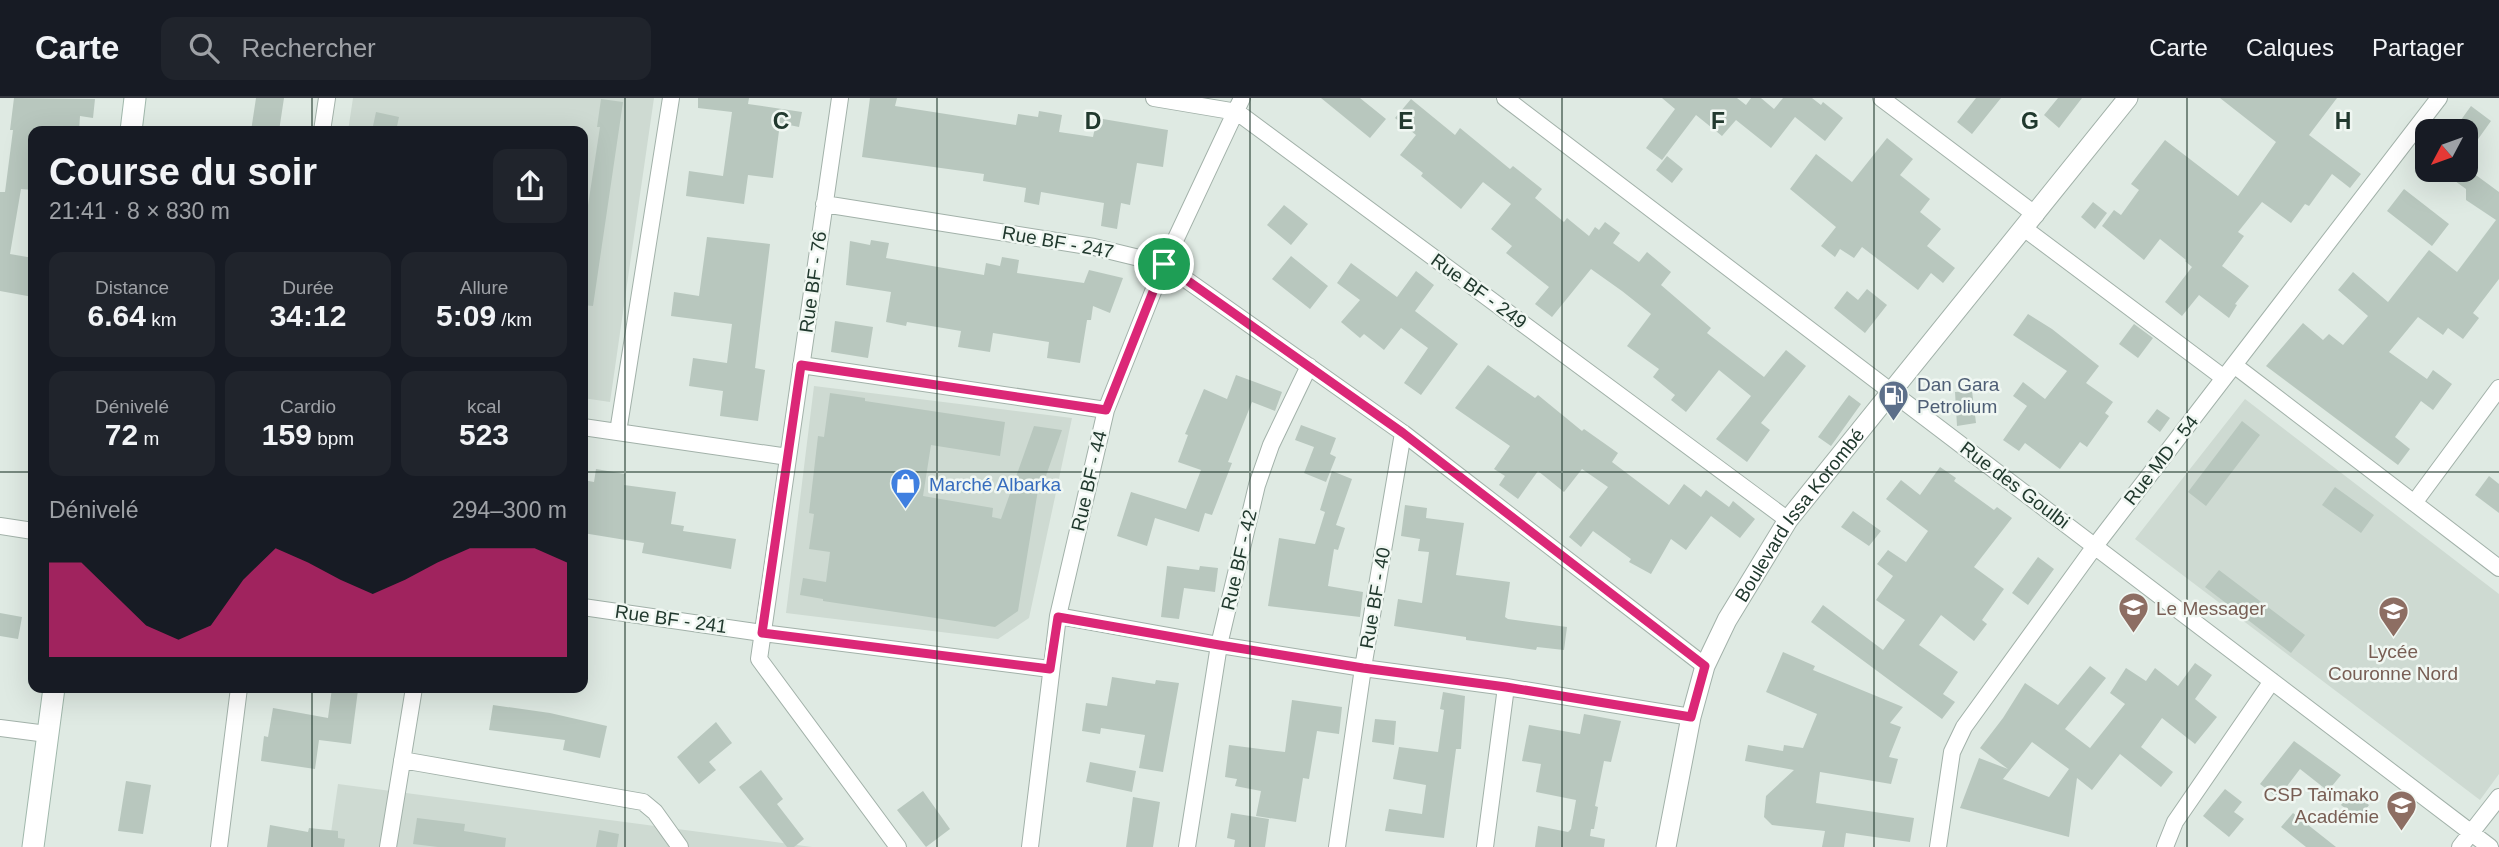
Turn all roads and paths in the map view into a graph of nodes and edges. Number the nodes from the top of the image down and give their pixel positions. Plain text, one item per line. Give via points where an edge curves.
1 (135, 98) edge
2 (327, 98) edge
3 (671, 98) edge
4 (840, 98) edge
5 (1154, 98) edge
6 (1505, 98) edge
7 (1881, 98) edge
8 (2128, 98) edge
9 (2439, 98) edge
10 (1240, 105) edge
11 (132, 126) edge
12 (323, 126) edge
13 (824, 204) junction
14 (2030, 222) junction
15 (1164, 264) junction
16 (801, 365) junction
17 (1309, 366) junction
18 (2229, 371) junction
19 (2499, 388) edge
20 (1892, 392) junction
21 (1106, 410) junction
22 (588, 428) edge
23 (618, 432) junction
24 (1403, 433) junction
25 (788, 457) junction
26 (2414, 503) junction
27 (1788, 520) junction
28 (0, 526) edge
29 (28, 530) edge
30 (2095, 546) junction
31 (2499, 568) edge
32 (588, 608) edge
33 (1058, 617) junction
34 (762, 633) junction
35 (1219, 645) junction
36 (1705, 666) junction
37 (1363, 668) junction
38 (1050, 669) junction
39 (2273, 681) junction
40 (1506, 687) junction
41 (53, 693) edge
42 (238, 693) edge
43 (413, 693) edge
44 (1691, 717) junction
45 (0, 728) edge
46 (47, 734) junction
47 (402, 760) junction
48 (2499, 797) edge
49 (2472, 833) junction
50 (33, 847) edge
51 (219, 847) edge
52 (388, 847) edge
53 (680, 847) edge
54 (898, 847) edge
55 (1030, 847) edge
56 (1187, 847) edge
57 (1337, 847) edge
58 (1485, 847) edge
59 (1666, 847) edge
60 (1938, 847) edge
61 (2165, 847) edge
62 (2460, 847) edge
63 (2490, 847) edge

1 - 11 main road
2 - 12 street
3 - 23 street
4 - 13 street, Rue BF - 76
5 - 10 street, Rue BF - 249
6 - 20 street, Rue des Goulbi
7 - 14 street
8 - 14 street, Boulevard Issa Korombé
9 - 18 street, Rue MD - 54
10 - 15 street, Rue BF - 44
10 - 27 street, Rue BF - 249
13 - 15 street, Rue BF - 247 via 1094,247
13 - 16 street, Rue BF - 76
14 - 18 street
14 - 20 street, Boulevard Issa Korombé
15 - 17 street, Rue BF - 247
15 - 21 street, Rue BF - 44
16 - 21 street
16 - 25 street, Rue BF - 76
17 - 24 street, Rue BF - 247
17 - 35 street, Rue BF - 42 via 1256,485
18 - 26 street
18 - 30 street, Rue MD - 54
19 - 26 street
20 - 27 street, Boulevard Issa Korombé
20 - 30 street, Rue des Goulbi
21 - 33 street, Rue BF - 44
22 - 23 street
23 - 25 street
24 - 36 street, Rue BF - 247
24 - 37 street, Rue BF - 40
25 - 34 street, Rue BF - 76
26 - 31 street
27 - 36 street, Boulevard Issa Korombé via 1727,620
28 - 29 street
30 - 39 street, Rue des Goulbi
30 - 60 street, Rue MD - 54 via 1957,739
32 - 34 street, Rue BF - 241
33 - 35 street
33 - 38 street, Rue BF - 44
34 - 38 street, Rue BF - 241
34 - 54 street, Rue BF - 76 via 759,659
35 - 37 street
35 - 56 street, Rue BF - 42
36 - 44 street, Boulevard Issa Korombé
37 - 40 street
37 - 57 street, Rue BF - 40
38 - 55 street, Rue BF - 44
39 - 49 street, Rue des Goulbi
39 - 61 street via 2175,822
40 - 44 street
40 - 58 street
41 - 46 main road
42 - 51 street
43 - 47 street
44 - 59 street, Boulevard Issa Korombé
45 - 46 street
46 - 50 main road
47 - 52 street
47 - 53 street via 643,802
48 - 49 street
49 - 62 street
49 - 63 street, Rue des Goulbi

